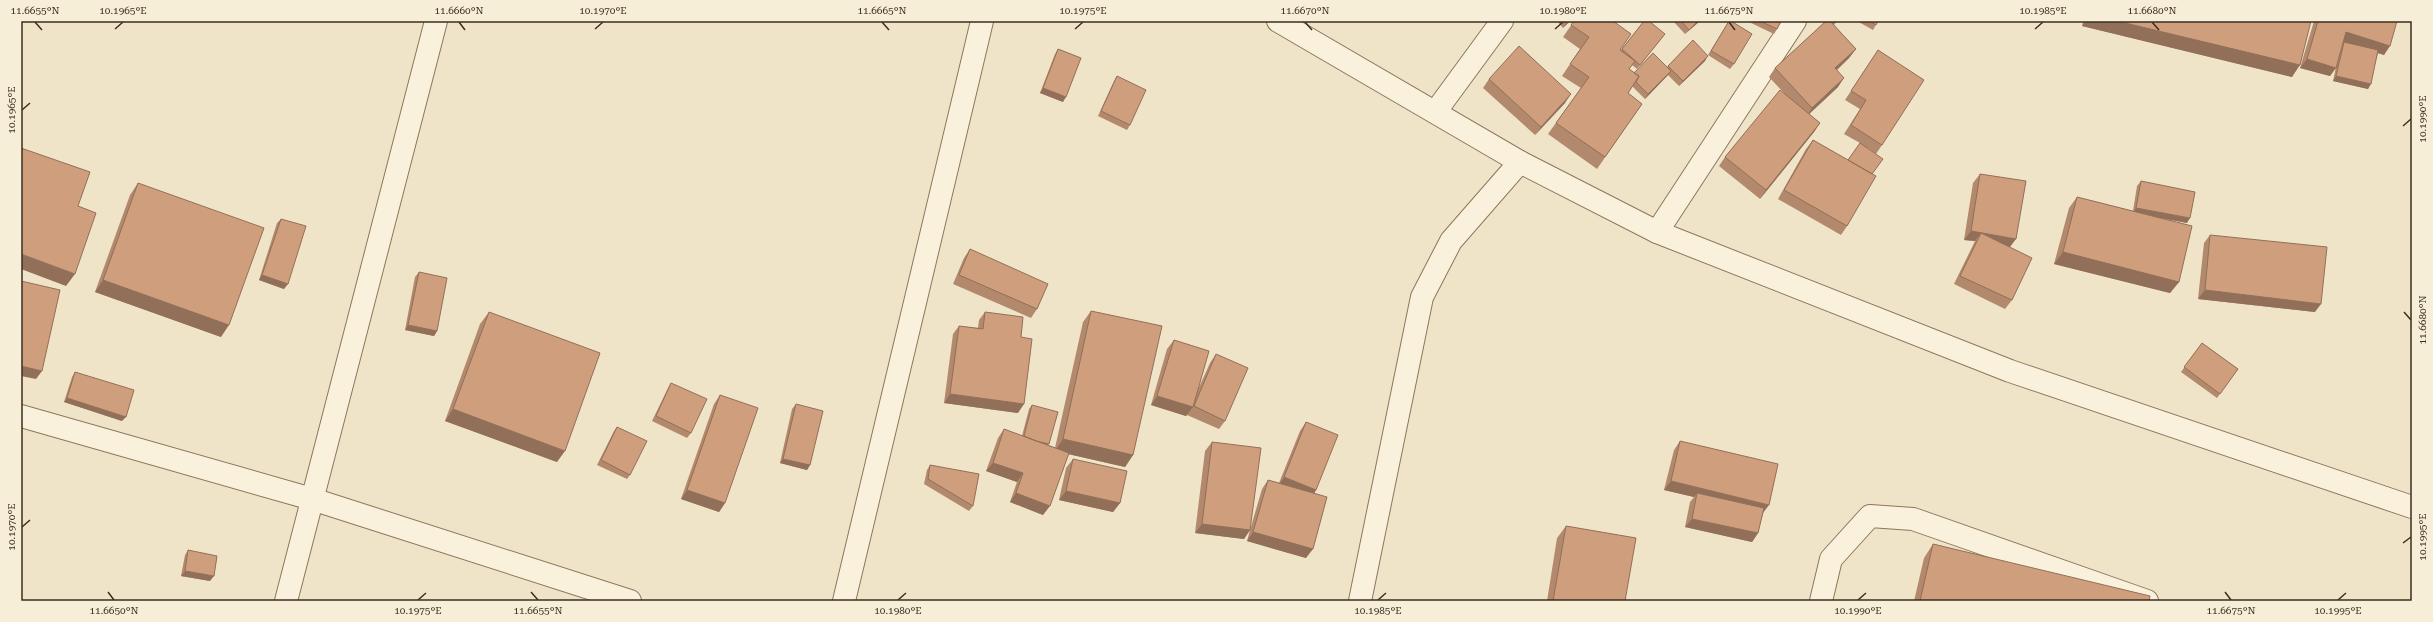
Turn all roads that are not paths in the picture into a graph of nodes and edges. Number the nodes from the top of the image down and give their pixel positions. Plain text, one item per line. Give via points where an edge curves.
1 (436, 21) edge
2 (982, 21) edge
3 (1278, 21) edge
4 (1502, 21) edge
5 (1795, 21) edge
6 (1436, 111) junction
7 (1520, 162) junction
8 (1657, 232) junction
9 (21, 416) edge
10 (312, 499) junction
11 (2412, 508) edge
12 (286, 601) edge
13 (630, 601) edge
14 (844, 601) edge
15 (1360, 601) edge
16 (1821, 601) edge
17 (2147, 601) edge

1 - 10 street
2 - 14 street
3 - 6 street
4 - 6 street
5 - 8 street
6 - 7 street
7 - 8 street
7 - 15 street via 1451,241 1422,297
8 - 11 street via 2010,372
9 - 10 street
10 - 12 street
10 - 13 street
16 - 17 street via 1831,559 1870,516 1913,519

